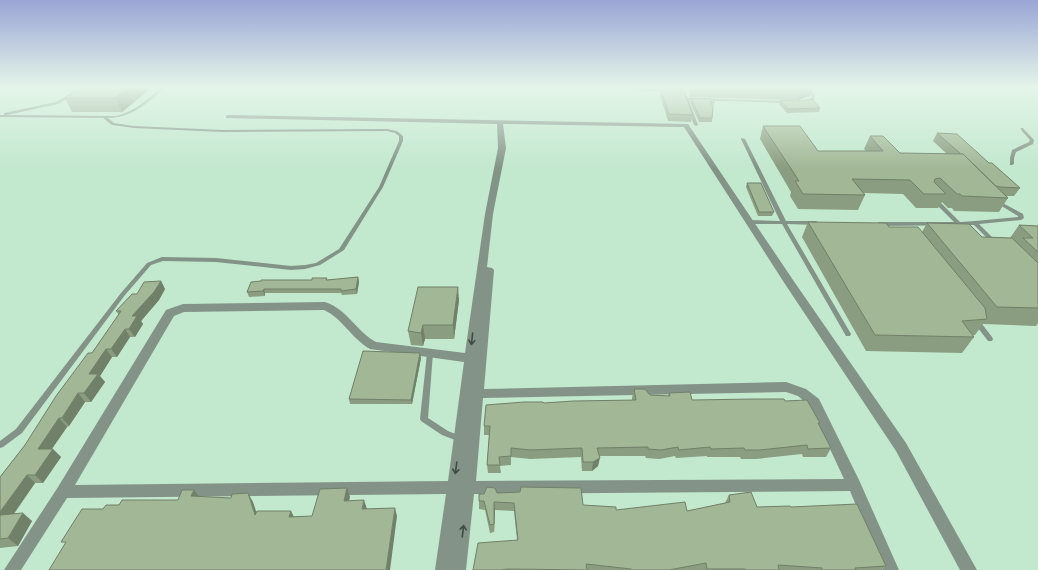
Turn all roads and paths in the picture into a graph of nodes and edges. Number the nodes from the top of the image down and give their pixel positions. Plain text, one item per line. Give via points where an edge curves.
1 (129, 115) edge
2 (692, 115) edge
3 (0, 116) edge
4 (228, 117) dead end
5 (105, 118) junction
6 (500, 123) junction
7 (696, 125) dead end
8 (1022, 129) dead end
9 (743, 139) dead end
10 (1012, 164) dead end
11 (930, 195) edge
12 (992, 198) edge
13 (749, 222) junction
14 (784, 223) junction
15 (825, 223) edge
16 (958, 223) junction
17 (975, 223) junction
18 (870, 224) edge
19 (900, 224) junction
20 (905, 230) edge
21 (1001, 250) edge
22 (479, 313) junction
23 (971, 315) edge
24 (848, 334) dead end
25 (990, 339) dead end
26 (430, 353) junction
27 (470, 358) junction
28 (471, 394) junction
29 (460, 439) junction
30 (0, 445) edge
31 (854, 485) junction
32 (453, 488) junction
33 (468, 488) junction
34 (63, 492) junction
35 (12, 570) edge
36 (442, 570) edge
37 (458, 570) edge
38 (891, 570) edge
39 (969, 570) edge

1 - 5 lane
2 - 7 lane
3 - 5 lane
4 - 6 street
5 - 30 lane via 113,124 134,127 387,130 396,132 401,141 381,187 341,250 318,264 291,268 216,260 162,259 149,264 18,431
6 - 13 street via 686,125
6 - 22 street via 502,148 499,177
8 - 10 lane via 1032,140 1031,143 1014,151
9 - 14 lane
11 - 16 lane
12 - 17 lane via 1017,211 1021,218
13 - 14 lane
13 - 39 street via 900,447
14 - 15 lane
14 - 24 lane
16 - 17 lane
16 - 19 lane
17 - 21 lane
18 - 19 lane
19 - 20 lane
22 -> 27 street
22 - 28 street
23 - 25 lane
26 - 27 street
26 - 29 lane via 424,419
26 - 34 street via 388,349 368,343 339,314 325,306 177,310 166,318
27 - 28 street
28 - 29 street
28 - 31 street via 786,387 796,389 806,394 814,403
28 - 33 street
29 -> 32 street
31 - 33 street
31 - 38 street
32 - 33 street
32 - 34 street
32 - 36 street
37 -> 33 street
34 - 35 street

